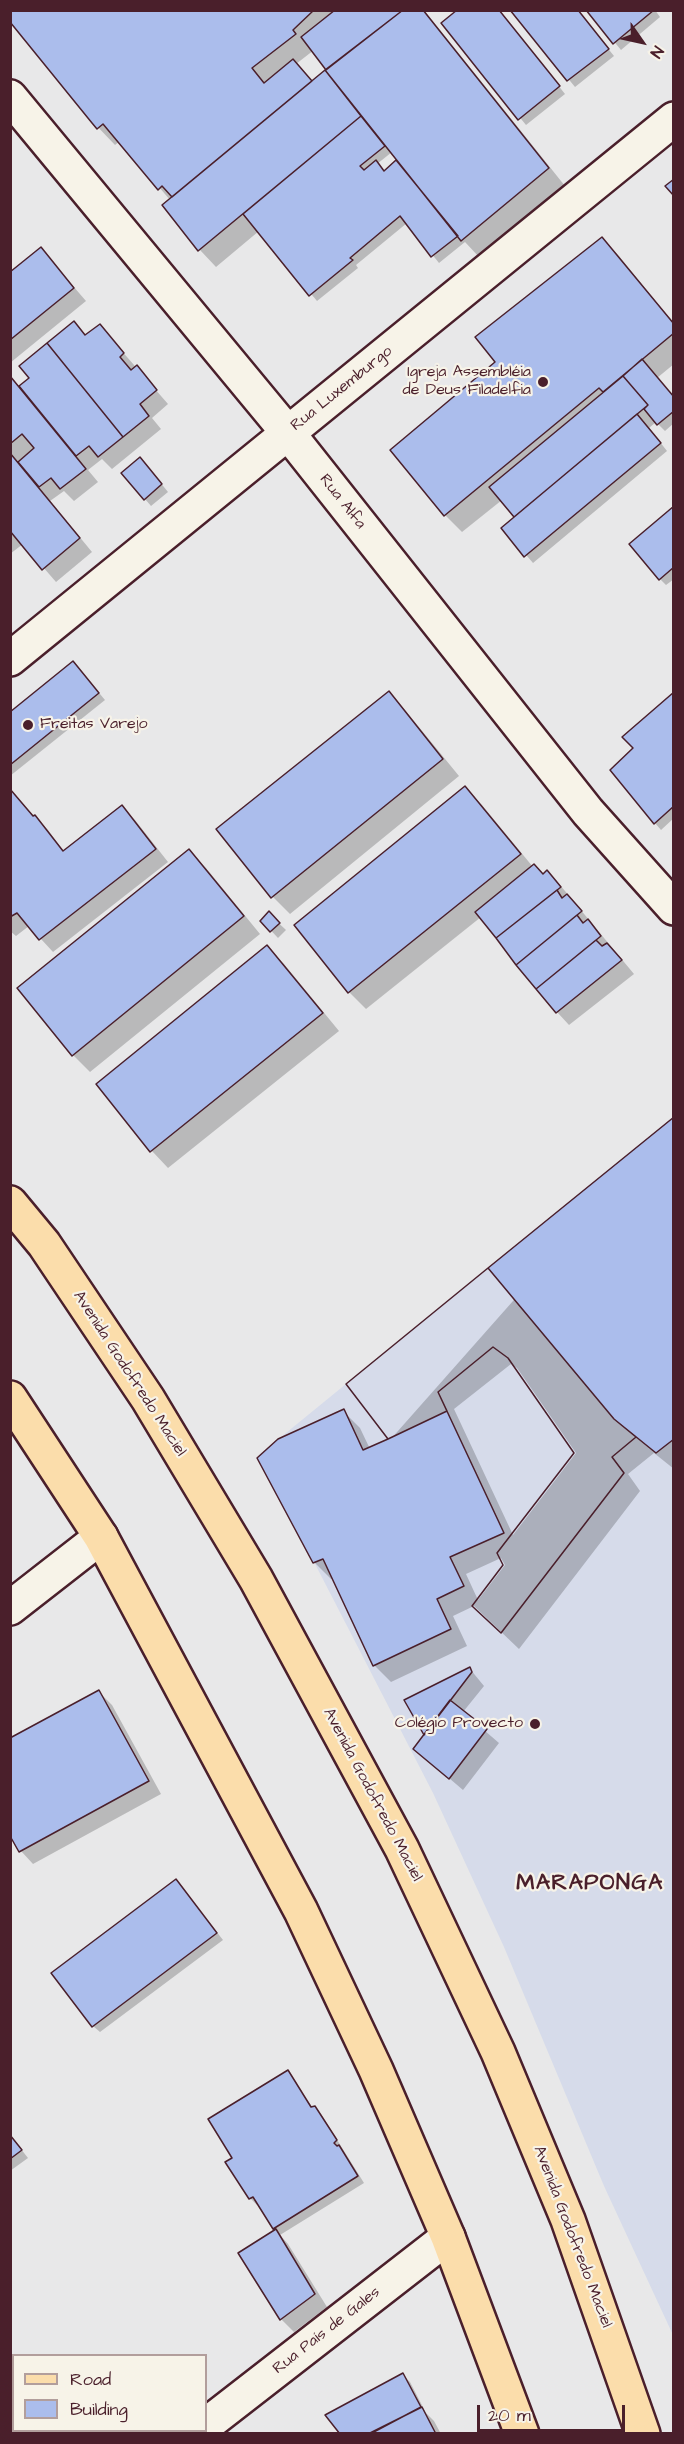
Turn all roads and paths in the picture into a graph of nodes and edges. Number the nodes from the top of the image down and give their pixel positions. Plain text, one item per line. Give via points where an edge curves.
1 (10, 97) edge
2 (674, 119) edge
3 (288, 433) junction
4 (10, 659) edge
5 (674, 908) edge
6 (10, 1203) edge
7 (10, 1398) edge
8 (101, 1537) junction
9 (10, 1608) edge
10 (448, 2237) junction
11 (207, 2424) edge
12 (522, 2433) edge
13 (643, 2433) edge

1 - 3 street, Rua Alfa
2 - 3 street, Rua Luxemburgo
3 - 4 street, Rua Luxemburgo
3 - 5 street, Rua Alfa via 588,812
6 - 13 main road, Avenida Godofredo Maciel via 44,1244 148,1399 256,1579 402,1849 498,2052 568,2220
7 - 8 main road
8 - 9 street
8 - 10 main road via 301,1911 376,2070
10 - 11 street, Rua País de Gales
10 - 12 main road

